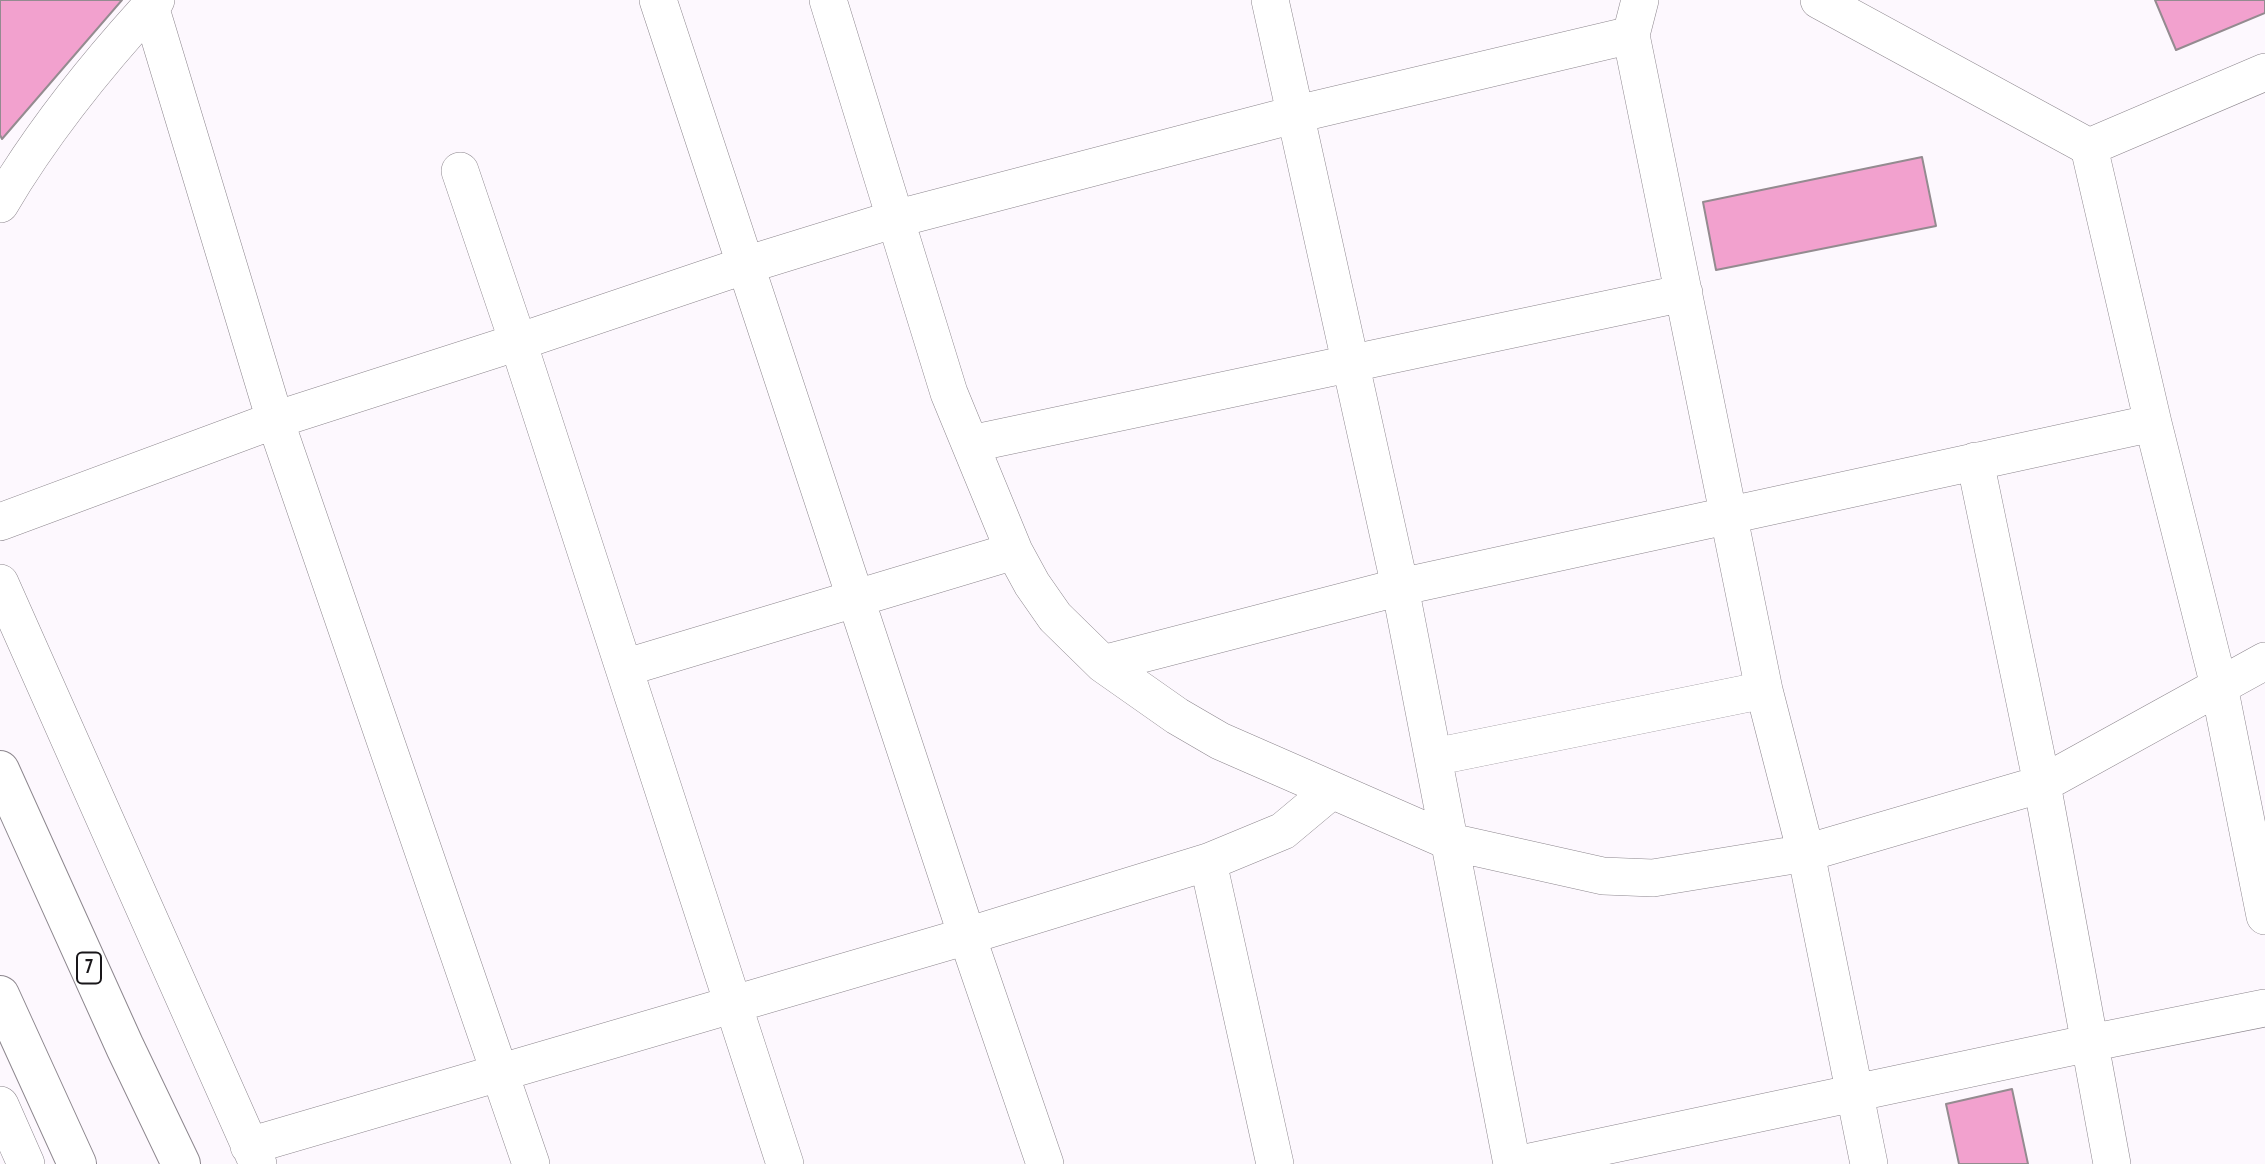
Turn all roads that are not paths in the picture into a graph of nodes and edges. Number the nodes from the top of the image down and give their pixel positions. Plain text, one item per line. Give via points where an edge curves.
1 (658, 0) edge
2 (828, 0) edge
3 (1270, 0) edge
4 (1640, 0) edge
5 (1819, 0) edge
6 (153, 3) edge
7 (1631, 35) junction
8 (2265, 72) edge
9 (1297, 114) junction
10 (2089, 147) junction
11 (460, 171) dead end
12 (0, 204) edge
13 (895, 219) junction
14 (746, 265) junction
15 (1685, 293) junction
16 (518, 342) junction
17 (1351, 363) junction
18 (275, 420) junction
19 (2153, 423) junction
20 (970, 444) junction
21 (1975, 461) junction
22 (1730, 515) junction
23 (0, 522) edge
24 (1014, 551) junction
25 (0, 583) edge
26 (1400, 587) junction
27 (856, 598) junction
28 (2265, 662) edge
29 (1102, 664) junction
30 (624, 668) junction
31 (2219, 686) junction
32 (1764, 690) junction
33 (1434, 757) junction
34 (0, 770) edge
35 (2042, 783) junction
36 (1332, 790) junction
37 (1451, 842) junction
38 (1806, 853) junction
39 (1208, 862) junction
40 (2265, 916) edge
41 (967, 936) junction
42 (0, 995) edge
43 (732, 1004) junction
44 (2265, 1008) edge
45 (2090, 1043) junction
46 (499, 1073) junction
47 (1854, 1093) junction
48 (0, 1105) edge
49 (254, 1155) edge
50 (26, 1164) edge
51 (78, 1164) edge
52 (181, 1164) edge
53 (531, 1164) edge
54 (785, 1164) edge
55 (1045, 1164) edge
56 (1275, 1164) edge
57 (1512, 1164) edge
58 (1520, 1164) edge
59 (1869, 1164) edge
60 (2112, 1164) edge

1 - 14 street
2 - 13 street
3 - 9 street
4 - 7 street
5 - 10 street
6 - 12 street via 67,106 21,167
6 - 18 street
7 - 9 street
7 - 15 street
8 - 10 street
9 - 13 street
9 - 17 street
10 - 19 street
11 - 16 street
13 - 14 street
13 - 20 street via 949,393
14 - 16 street
14 - 27 street
15 - 17 street
15 - 22 street
16 - 18 street
16 - 30 street
17 - 20 street
17 - 26 street
18 - 23 street
18 - 46 street
19 - 21 street
19 - 31 street
20 - 24 street
21 - 22 street
21 - 35 street
22 - 26 street
22 - 32 street
24 - 27 street
24 - 29 street via 1055,617
25 - 49 street
26 - 29 street
26 - 33 street
27 - 30 street
27 - 41 street
28 - 31 street
29 - 36 street via 1220,741
30 - 43 street
31 - 35 street
31 - 40 street
32 - 33 street
32 - 38 street
33 - 37 street
34 - 52 highway, 7
35 - 38 street
35 - 45 street
36 - 37 street
36 - 39 street via 1283,831
37 - 38 street via 1603,876 1653,878
37 - 57 street
38 - 47 street
39 - 41 street
39 - 56 street
41 - 43 street
41 - 55 street
42 - 51 highway
43 - 46 street
43 - 54 street
44 - 45 street
45 - 47 street
45 - 60 street
46 - 49 street
46 - 53 street
47 - 58 street
47 - 59 street
48 - 50 street

